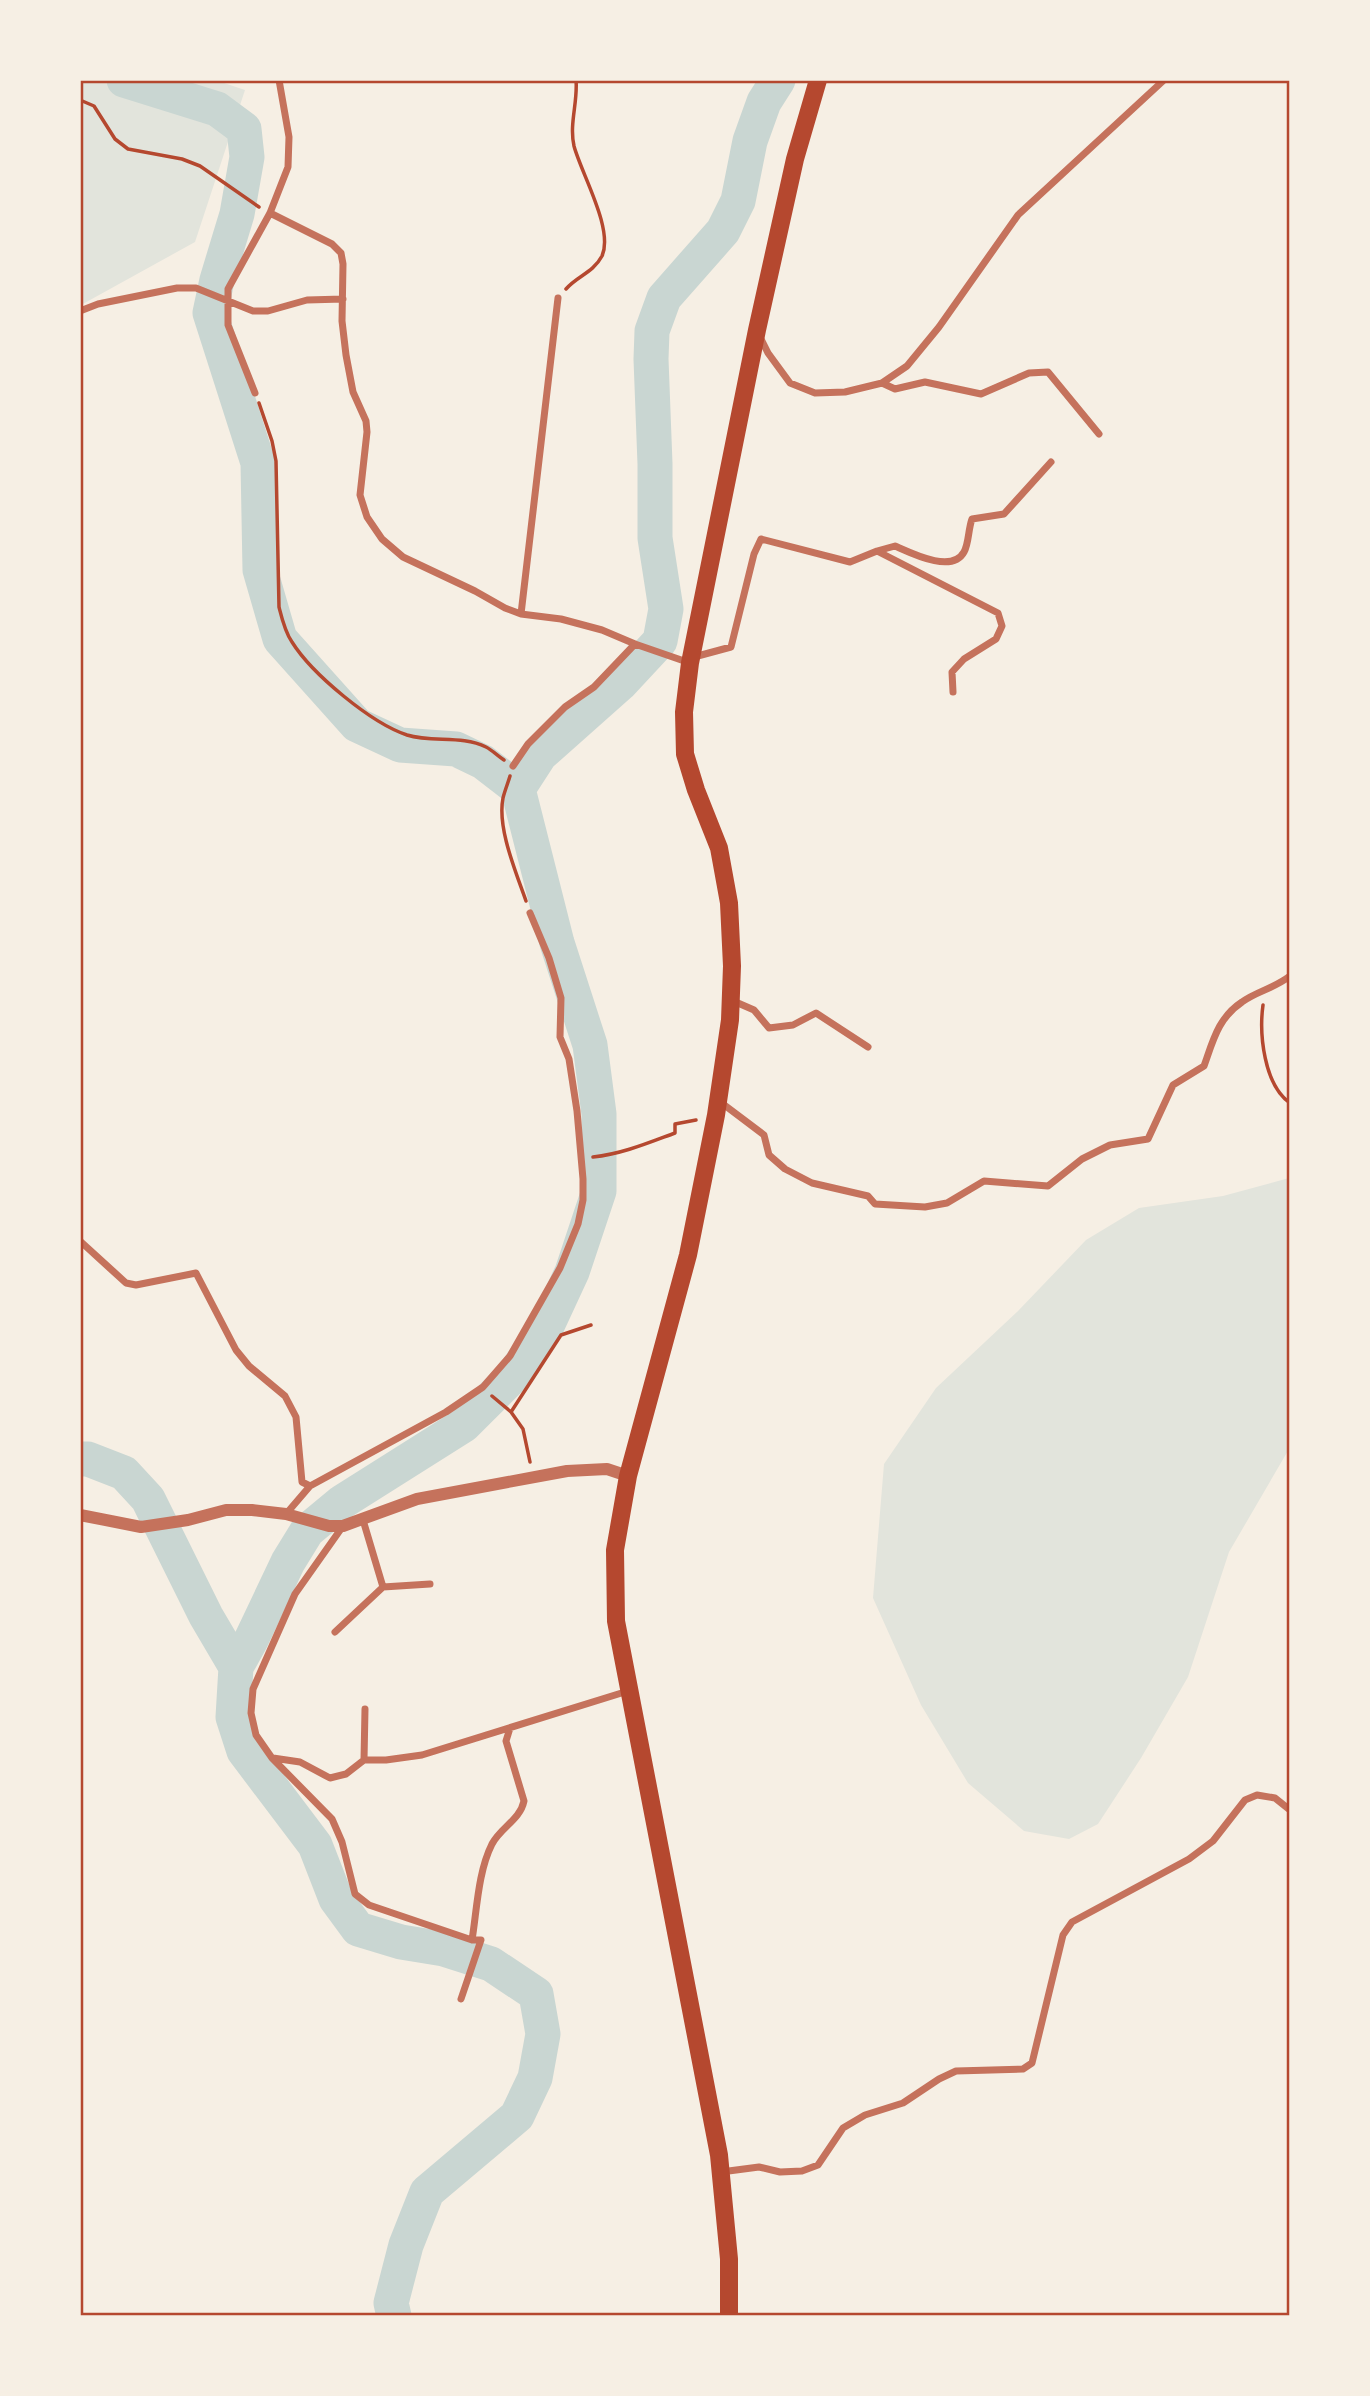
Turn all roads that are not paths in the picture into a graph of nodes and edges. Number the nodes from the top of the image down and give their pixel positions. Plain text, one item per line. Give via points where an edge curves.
1 (279, 80) edge
2 (818, 80) edge
3 (1164, 80) edge
4 (270, 213) junction
5 (558, 298) road end
6 (343, 299) junction
7 (228, 302) junction
8 (80, 311) edge
9 (757, 330) junction
10 (882, 383) junction
11 (255, 393) road end
12 (1099, 434) dead end
13 (1051, 462) dead end
14 (877, 551) junction
15 (521, 614) junction
16 (635, 644) junction
17 (691, 660) junction
18 (953, 692) dead end
19 (513, 766) road end
20 (530, 913) road end
21 (1290, 976) edge
22 (731, 1000) junction
23 (868, 1047) dead end
24 (717, 1107) junction
25 (80, 1241) edge
26 (628, 1476) junction
27 (310, 1486) junction
28 (286, 1514) junction
29 (80, 1515) edge
30 (363, 1520) junction
31 (343, 1526) junction
32 (430, 1584) dead end
33 (383, 1587) junction
34 (335, 1632) dead end
35 (629, 1690) junction
36 (365, 1709) dead end
37 (510, 1728) junction
38 (272, 1758) junction
39 (364, 1760) junction
40 (1290, 1810) edge
41 (472, 1940) junction
42 (461, 1999) dead end
43 (721, 2172) junction
44 (729, 2315) edge

1 - 4 street via 289,137 288,167
2 - 9 main road via 795,159
3 - 10 street via 1018,215 939,327 907,366
4 - 6 street via 341,253
4 - 7 street via 228,289
5 - 15 street
6 - 7 street via 307,300 268,311
6 - 15 street via 348,368 366,421 360,495 367,517 382,539 403,557
7 - 8 street via 196,288 177,288
7 - 11 street via 228,325
9 - 10 street via 790,383 815,393 845,393
9 - 17 main road
10 - 12 street via 895,389 925,382 981,394 1029,373 1048,372
13 - 14 street via 1003,514 972,519 961,557 928,561 895,546
14 - 17 street via 850,562 761,539 732,646
14 - 18 street via 998,613 1002,626 996,639 952,672
15 - 16 street via 561,619
16 - 17 street
16 - 19 street via 594,687 565,706
17 - 22 main road via 684,712 685,754 719,848 729,903
20 - 27 street via 561,998 560,1037 569,1059 583,1179 578,1224 560,1268 510,1356 483,1387
21 - 24 street via 1242,1001 1219,1024 1204,1066 1173,1084 1148,1139 1110,1145 1082,1159 1048,1186 984,1181 947,1203 925,1207 875,1204 868,1196 812,1183 785,1169 769,1155 764,1135
22 - 23 street via 754,1010 769,1028 793,1025 816,1013
22 - 24 main road
24 - 26 main road via 688,1255
25 - 27 street via 126,1283 196,1273 236,1350 285,1396 296,1418 302,1482
26 - 30 street via 607,1469 567,1471 417,1499
26 - 35 main road via 615,1550 616,1621
27 - 28 street
28 - 29 street via 226,1510 141,1527
28 - 31 street
30 - 31 street
30 - 33 street
31 - 38 street via 295,1594 253,1689 251,1713 256,1735
32 - 33 street
33 - 34 street
35 - 37 street
35 - 43 main road
36 - 39 street
37 - 39 street via 422,1755
37 - 41 street via 506,1741 524,1801 522,1811 493,1842 484,1867
38 - 39 street via 300,1762 330,1778 346,1774
38 - 41 street via 332,1819 355,1894 369,1905
40 - 43 street via 1275,1798 1257,1795 1245,1800 1213,1842 1189,1859 1072,1922 1063,1935 1032,2063 1023,2069 956,2071 903,2103 865,2115 843,2128 818,2165 802,2171 759,2167
41 - 42 street via 481,1940
43 - 44 main road

